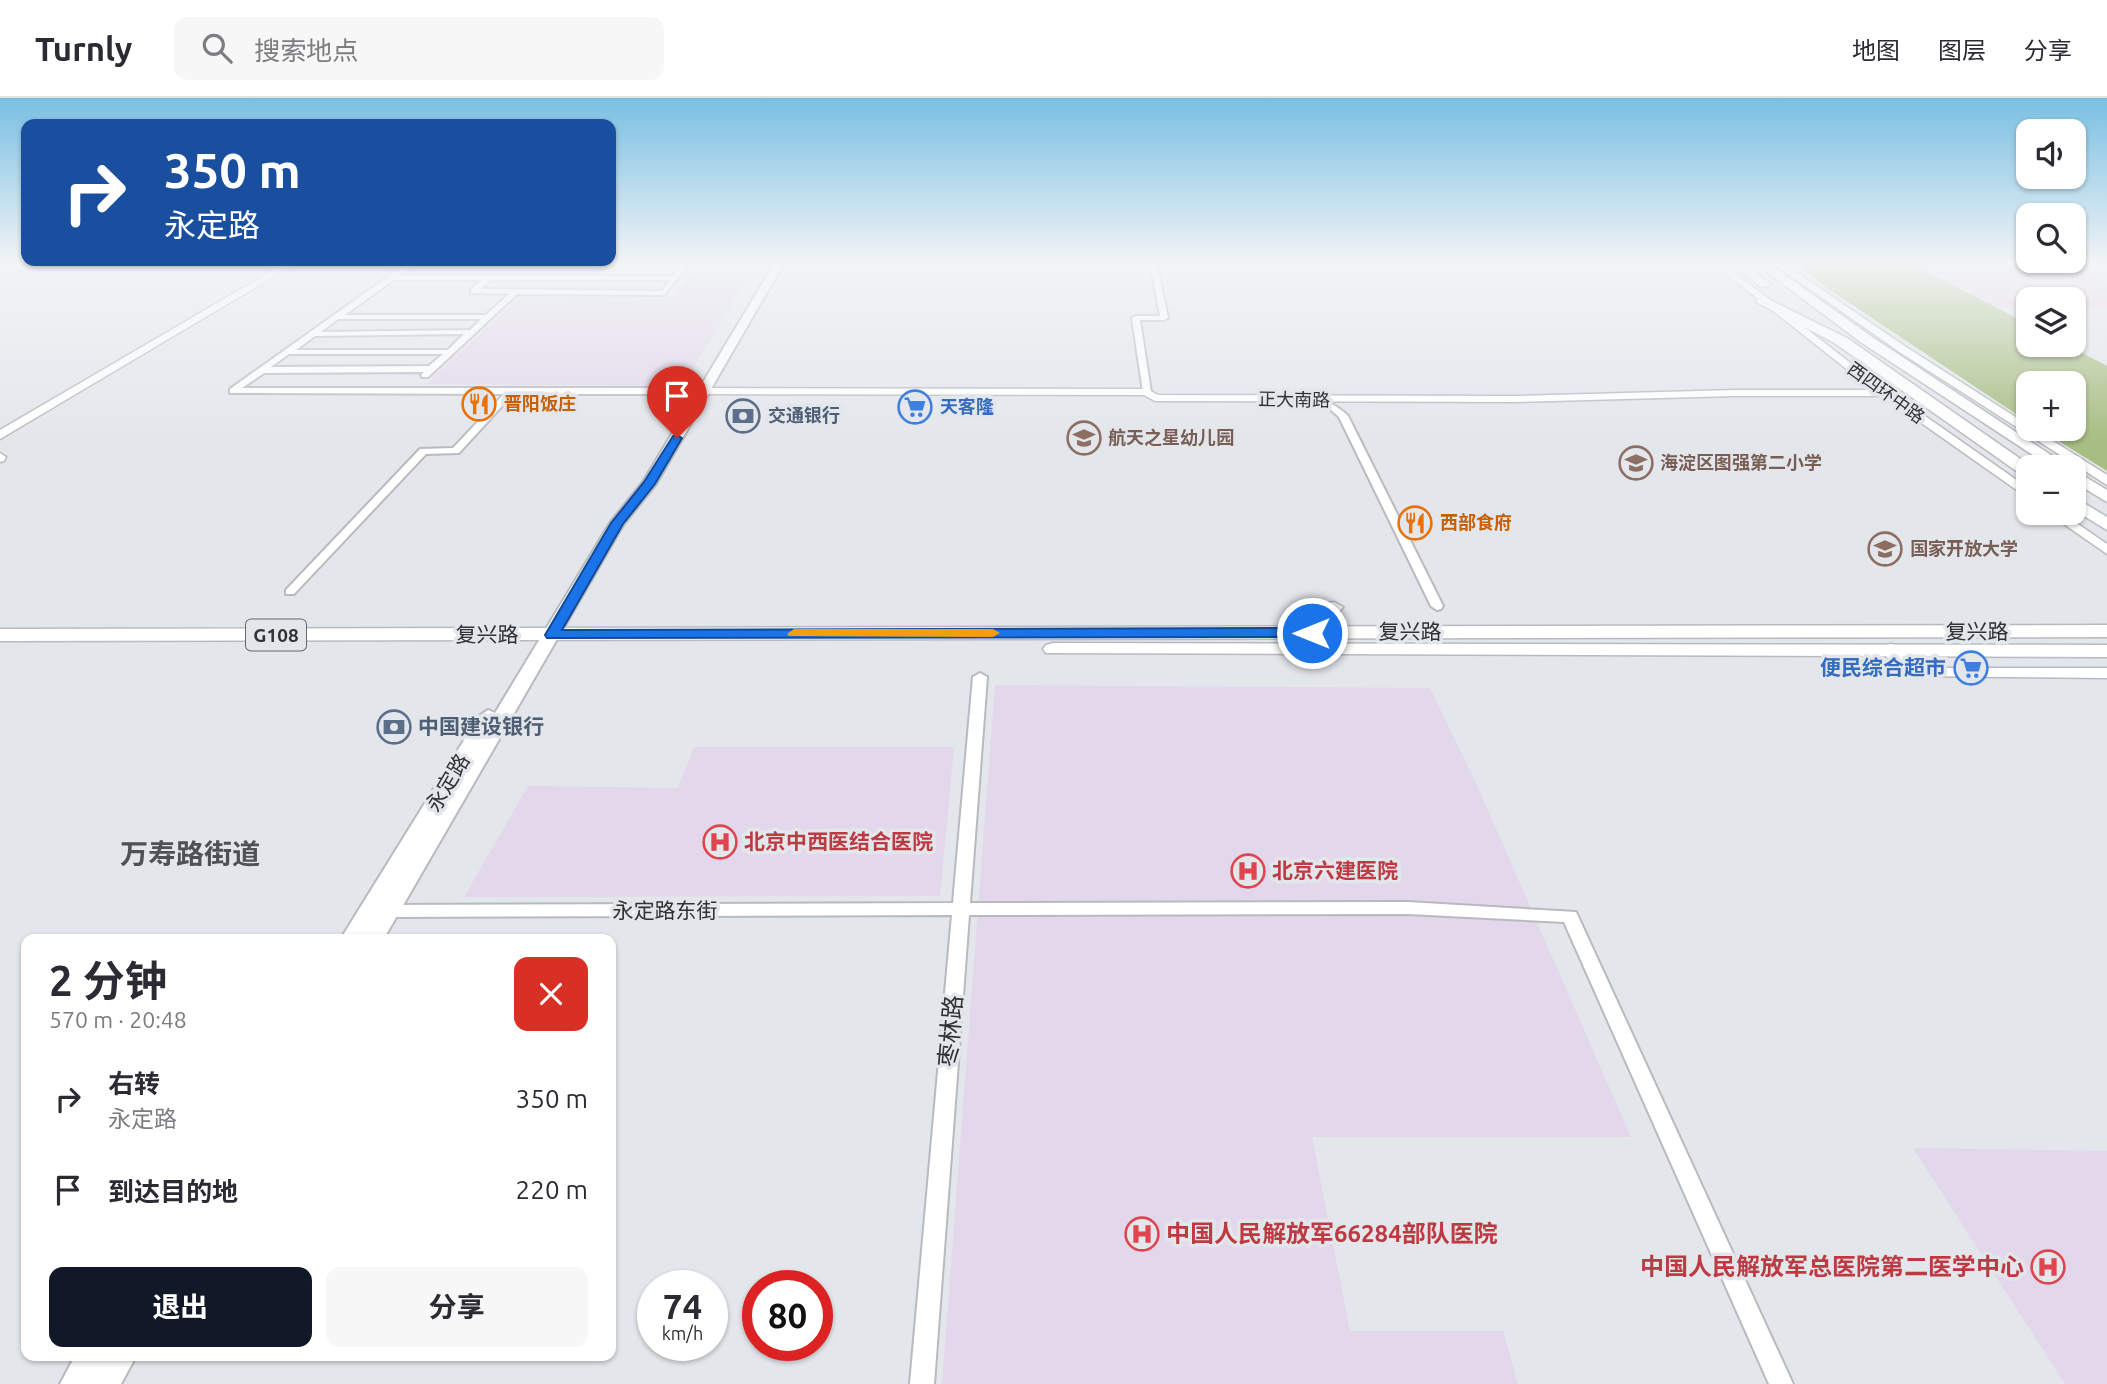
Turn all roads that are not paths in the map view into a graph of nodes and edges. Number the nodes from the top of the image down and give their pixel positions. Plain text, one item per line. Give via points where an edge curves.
1 (194, 321) edge
2 (331, 321) edge
3 (483, 321) edge
4 (746, 321) edge
5 (1136, 321) edge
6 (1790, 321) edge
7 (1803, 321) edge
8 (1815, 321) edge
9 (1840, 321) edge
10 (1850, 321) edge
11 (1863, 321) edge
12 (471, 332) junction
13 (313, 334) junction
14 (1842, 341) junction
15 (1867, 341) junction
16 (287, 352) junction
17 (450, 352) junction
18 (1861, 355) junction
19 (432, 369) junction
20 (263, 370) junction
21 (408, 391) junction
22 (511, 391) junction
23 (706, 391) junction
24 (1147, 392) junction
25 (1885, 393) junction
26 (1313, 400) junction
27 (0, 435) edge
28 (2043, 455) edge
29 (2016, 464) edge
30 (2016, 473) edge
31 (2107, 481) edge
32 (2086, 483) edge
33 (2016, 486) edge
34 (2107, 497) edge
35 (2086, 510) edge
36 (2086, 519) edge
37 (2071, 525) edge
38 (2107, 525) edge
39 (2107, 532) edge
40 (2107, 550) edge
41 (290, 592) dead end
42 (1437, 606) dead end
43 (1334, 607) dead end
44 (2107, 631) edge
45 (1312, 633) junction
46 (0, 635) edge
47 (543, 643) junction
48 (0, 649) edge
49 (1891, 650) junction
50 (2107, 651) edge
51 (1913, 673) joint
52 (2107, 673) edge
53 (980, 677) dead end
54 (379, 911) junction
55 (961, 912) junction
56 (358, 934) edge
57 (373, 934) edge
58 (90, 1361) edge
59 (117, 1361) edge
60 (76, 1384) edge
61 (103, 1384) edge
62 (922, 1384) edge
63 (1781, 1384) edge

1 - 27 street
2 - 13 street
3 - 12 street
4 - 23 main road, 永定路
5 - 24 street
6 - 25 street, 西四环中路
7 - 14 highway
8 - 14 highway, 西四环中路
9 - 15 highway, 西四环中路
10 - 15 highway
11 - 31 street
12 - 13 street
12 - 17 street
13 - 16 street
14 - 18 highway, 西四环中路
15 - 28 highway, 西四环中路
16 - 17 street
16 - 20 street
17 - 19 street
18 - 29 highway, 西四环中路
18 - 30 highway via 1863,371
19 - 20 street
19 - 21 street
20 - 21 street via 233,391
21 - 22 street
22 - 23 street
22 - 41 street via 456,451 423,451
23 - 24 street, 正大南路
23 - 47 main road, 永定路
24 - 26 street, 正大南路 via 1155,398
25 - 26 street, 正大南路
25 - 33 street, 西四环中路
26 - 42 street via 1343,416
32 - 34 highway
35 - 38 highway
36 - 39 highway
37 - 40 street
43 - 45 main road
44 - 45 highway, 复兴路 / G108
45 - 47 highway, 复兴路 / G108
46 - 47 highway, 复兴路 / G108
47 - 48 highway, 复兴路 / G108
47 - 49 highway, 复兴路 / G108
47 - 54 main road, 永定路
49 - 50 highway, 复兴路 / G108
49 - 51 main road
51 - 52 street, 复兴路
53 - 55 street, 枣林路
54 - 55 street, 永定路东街
54 - 56 main road, 永定路
54 - 57 main road, 永定路
55 - 62 street, 枣林路
55 - 63 street, 永定路东街 via 1408,908 1570,916
58 - 60 main road
59 - 61 main road

